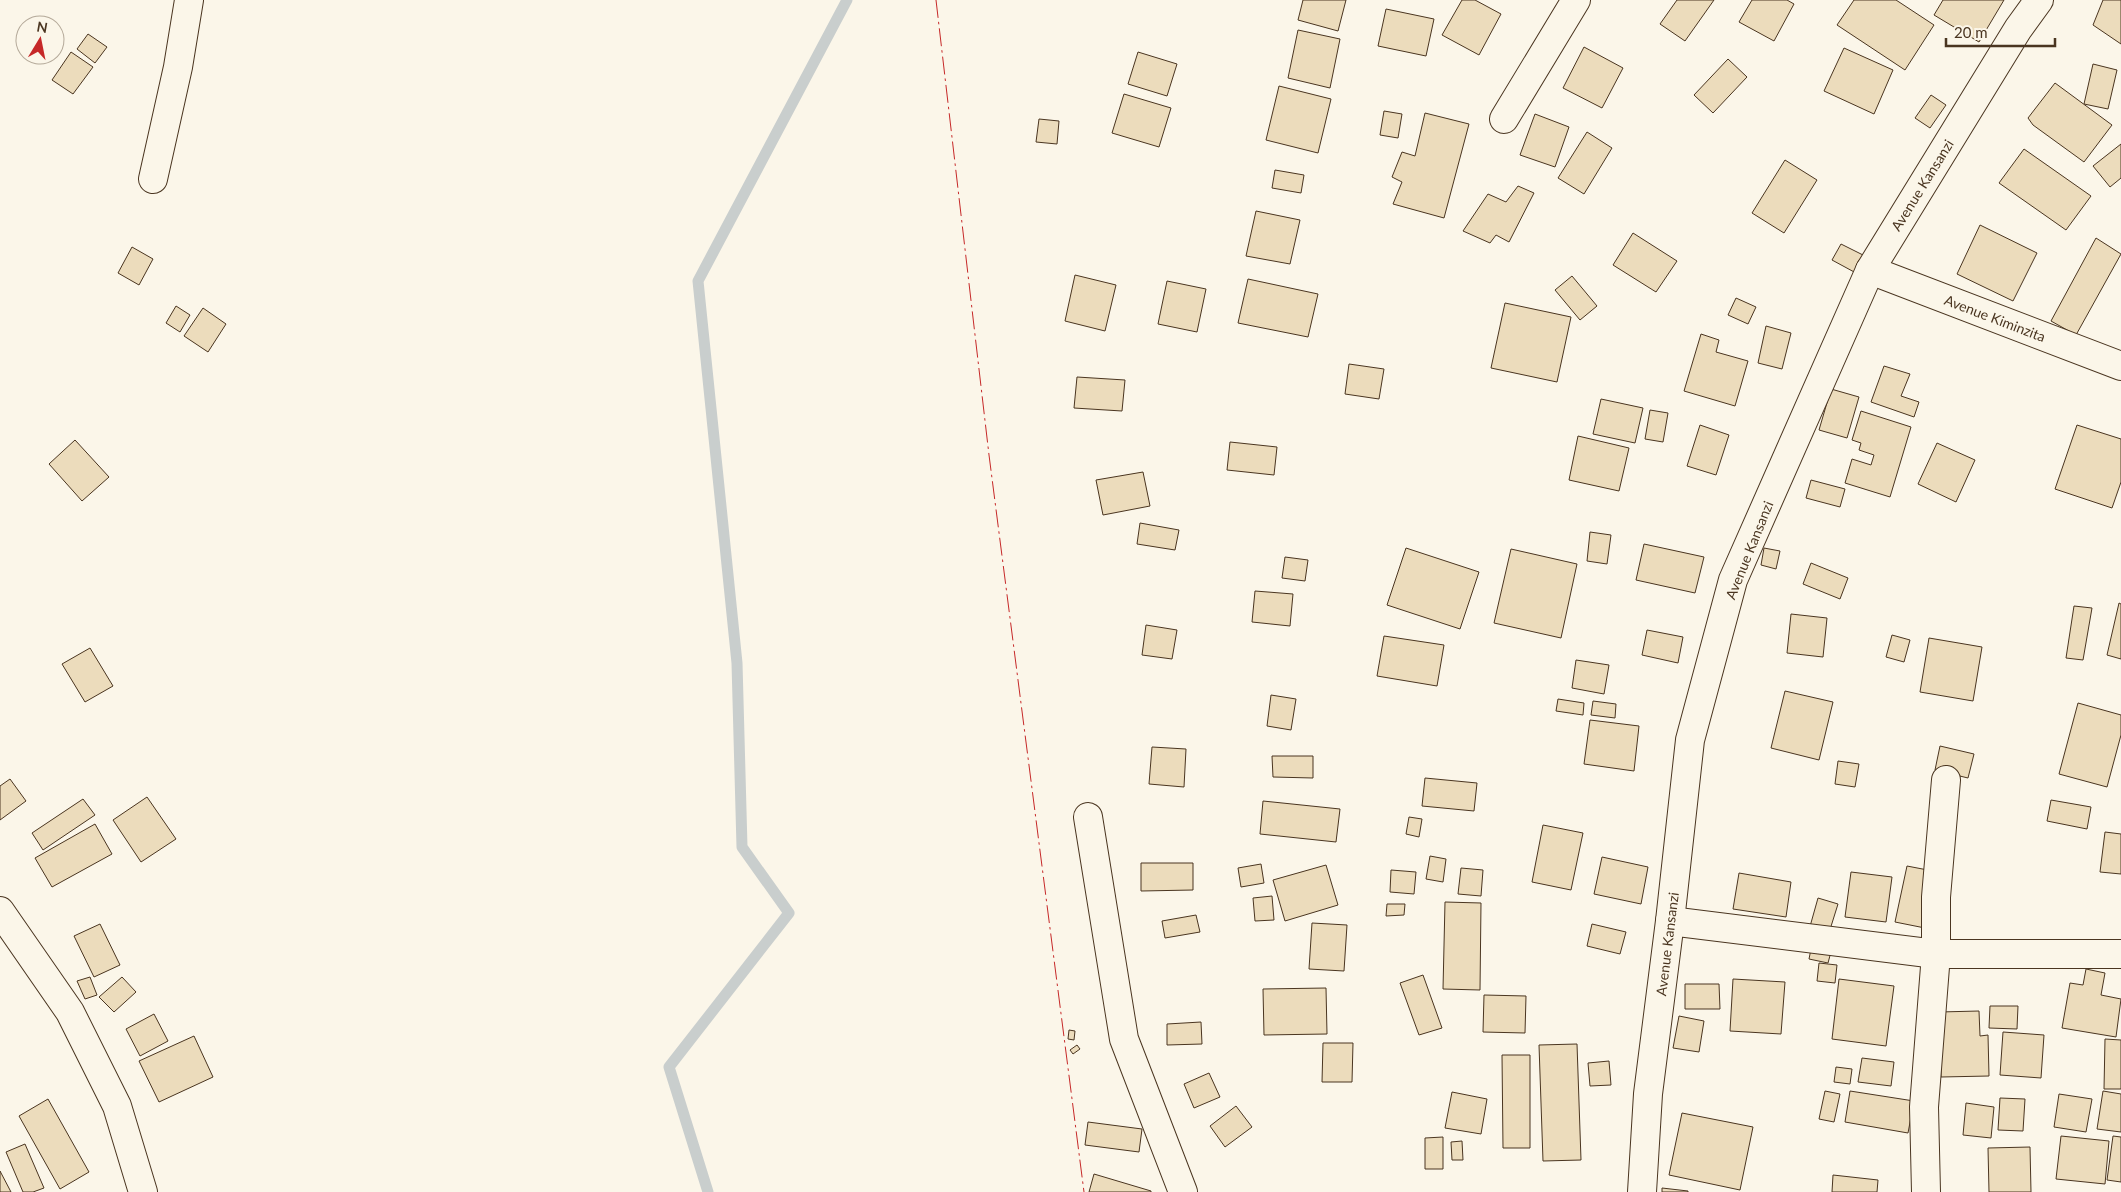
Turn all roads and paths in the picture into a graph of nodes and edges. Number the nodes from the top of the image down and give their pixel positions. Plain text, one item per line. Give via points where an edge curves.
1 (189, 0) edge
2 (1576, 0) edge
3 (2039, 0) edge
4 (1504, 119) dead end
5 (153, 179) dead end
6 (1870, 270) junction
7 (2121, 366) edge
8 (1946, 780) dead end
9 (1088, 817) dead end
10 (0, 911) edge
11 (1670, 921) junction
12 (1936, 954) junction
13 (2121, 954) edge
14 (143, 1192) edge
15 (1182, 1192) edge
16 (1642, 1192) edge
17 (1926, 1192) edge

1 - 5 street
2 - 4 street
3 - 6 street, Avenue Kansanzi
6 - 7 street, Avenue Kiminzita
6 - 11 street, Avenue Kansanzi via 1733,580 1690,740
8 - 12 street via 1936,897
9 - 15 street via 1124,1040
10 - 14 street via 74,1021 117,1106
11 - 12 street
11 - 16 street, Avenue Kansanzi via 1648,1094
12 - 13 street
12 - 17 street via 1924,1107

